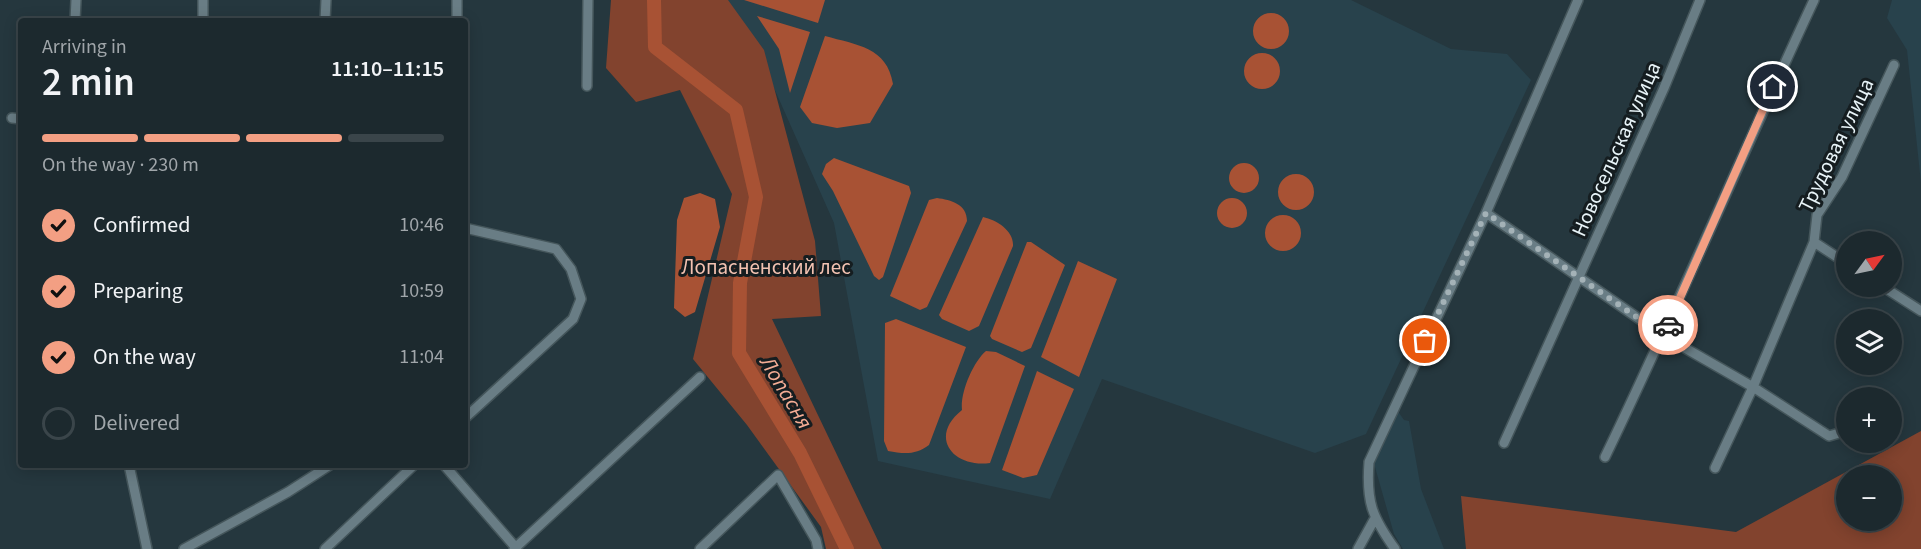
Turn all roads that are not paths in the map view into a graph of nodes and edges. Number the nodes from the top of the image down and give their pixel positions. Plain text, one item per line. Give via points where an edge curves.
1 (76, 0) edge
2 (203, 0) edge
3 (326, 0) edge
4 (457, 0) edge
5 (588, 0) edge
6 (1578, 0) edge
7 (1700, 0) edge
8 (1814, 0) edge
9 (75, 18) edge
10 (203, 18) edge
11 (326, 18) edge
12 (457, 18) edge
13 (1894, 65) dead end
14 (587, 86) dead end
15 (1486, 213) junction
16 (468, 229) edge
17 (1814, 242) junction
18 (1836, 256) edge
19 (1579, 276) junction
20 (1899, 297) edge
21 (1921, 311) edge
22 (1664, 336) junction
23 (699, 376) dead end
24 (1753, 387) junction
25 (468, 415) edge
26 (1836, 434) edge
27 (1504, 443) dead end
28 (1605, 457) dead end
29 (130, 468) edge
30 (325, 468) edge
31 (411, 468) edge
32 (447, 468) edge
33 (1715, 468) dead end
34 (1374, 520) junction
35 (516, 548) edge
36 (147, 549) edge
37 (184, 549) edge
38 (325, 549) edge
39 (700, 549) edge
40 (818, 549) edge
41 (1358, 549) edge
42 (1395, 549) edge

1 - 9 street
2 - 10 street
3 - 11 street
4 - 12 street
5 - 14 street
6 - 15 street
7 - 19 street, Новосельская улица
8 - 22 street
13 - 17 street, Трудовая улица via 1842,177 1817,215
15 - 19 street
15 - 34 street via 1369,462 1366,488
16 - 25 street via 556,249 571,269 580,300 573,319
17 - 18 street, Трудовая улица
17 - 24 street, Трудовая улица
19 - 22 street
19 - 27 street, Новосельская улица
20 - 21 street
22 - 24 street
22 - 28 street
23 - 35 street
24 - 26 street via 1829,436
24 - 33 street, Трудовая улица
29 - 36 street
30 - 37 street
31 - 38 street
32 - 35 street
34 - 41 street
34 - 42 street
39 - 40 street via 778,475

